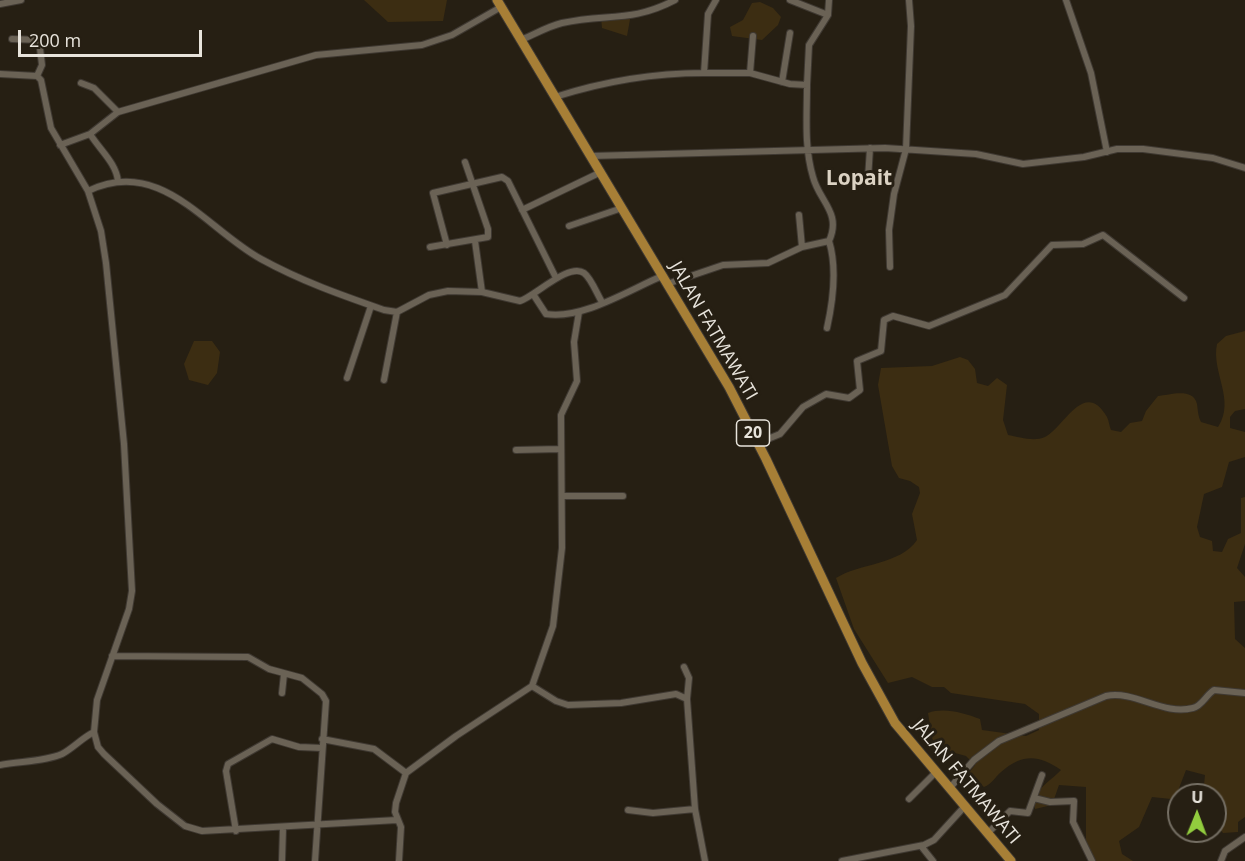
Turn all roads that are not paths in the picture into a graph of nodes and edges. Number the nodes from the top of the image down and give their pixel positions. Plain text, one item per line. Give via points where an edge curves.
1 (21, 0) edge
2 (675, 0) edge
3 (713, 0) edge
4 (790, 0) edge
5 (829, 0) edge
6 (909, 0) edge
7 (1066, 0) edge
8 (499, 3) edge
9 (0, 4) edge
10 (828, 15) junction
11 (790, 33) dead end
12 (753, 36) dead end
13 (12, 39) dead end
14 (523, 39) junction
15 (704, 73) junction
16 (750, 73) junction
17 (0, 74) edge
18 (37, 76) junction
19 (782, 82) junction
20 (81, 83) dead end
21 (807, 85) junction
22 (555, 97) junction
23 (118, 112) junction
24 (90, 134) junction
25 (60, 145) junction
26 (870, 148) junction
27 (906, 149) junction
28 (806, 150) junction
29 (1107, 152) junction
30 (590, 156) junction
31 (465, 162) dead end
32 (1245, 168) edge
33 (599, 173) junction
34 (868, 179) dead end
35 (118, 182) junction
36 (471, 184) junction
37 (88, 191) junction
38 (622, 208) junction
39 (522, 210) junction
40 (799, 215) dead end
41 (569, 226) dead end
42 (829, 240) junction
43 (475, 241) junction
44 (447, 245) junction
45 (430, 247) dead end
46 (802, 247) junction
47 (890, 267) dead end
48 (556, 278) junction
49 (665, 280) junction
50 (482, 292) junction
51 (533, 294) junction
52 (1184, 298) dead end
53 (602, 302) junction
54 (371, 306) junction
55 (397, 312) junction
56 (579, 312) junction
57 (827, 328) dead end
58 (347, 378) dead end
59 (384, 380) dead end
60 (758, 443) junction
61 (560, 449) junction
62 (516, 450) dead end
63 (562, 496) junction
64 (624, 496) dead end
65 (112, 656) junction
66 (684, 667) dead end
67 (284, 674) junction
68 (532, 686) junction
69 (282, 693) dead end
70 (1245, 693) edge
71 (687, 699) junction
72 (93, 732) junction
73 (322, 739) junction
74 (322, 748) junction
75 (0, 765) edge
76 (406, 773) junction
77 (935, 773) junction
78 (1042, 776) dead end
79 (949, 789) junction
80 (1034, 798) junction
81 (909, 799) dead end
82 (965, 806) junction
83 (695, 809) junction
84 (628, 810) dead end
85 (397, 820) junction
86 (319, 824) junction
87 (283, 828) junction
88 (236, 831) junction
89 (988, 831) junction
90 (1245, 837) edge
91 (921, 846) junction
92 (875, 858) edge
93 (282, 861) edge
94 (315, 861) edge
95 (399, 861) edge
96 (705, 861) edge
97 (842, 861) edge
98 (933, 861) edge
99 (1011, 861) edge
100 (1092, 861) edge
101 (1221, 861) edge

1 - 9 street
2 - 14 street via 652,12 630,17 560,23
3 - 15 street via 706,25
4 - 10 street
5 - 10 street
6 - 27 street
7 - 29 street via 1091,73
8 - 14 highway, JALAN FATMAWATI / 20
8 - 23 street via 452,35 422,45 316,55
10 - 21 street via 811,38
11 - 19 street
12 - 16 street
13 - 18 street via 39,40 42,65
14 - 22 highway, JALAN FATMAWATI / 20
15 - 16 street
15 - 22 street via 631,78
16 - 19 street
17 - 18 street
18 - 25 street via 43,85 51,128
19 - 21 street
20 - 23 street via 94,88
21 - 28 street
22 - 30 highway, JALAN FATMAWATI / 20
23 - 24 street
24 - 25 street
24 - 35 street via 116,168
25 - 37 street
26 - 27 street
26 - 28 street
26 - 34 street
27 - 29 street via 976,154 1023,164
27 - 47 street via 893,199
28 - 30 street
28 - 42 street via 818,192 832,211
29 - 32 street via 1176,152
30 - 33 highway, JALAN FATMAWATI / 20
31 - 36 street
33 - 38 highway, JALAN FATMAWATI / 20
33 - 39 street
35 - 37 street
35 - 54 street via 136,182 172,195 258,257 308,284
36 - 39 street via 502,177 508,181
36 - 43 street via 489,231 488,237
36 - 44 street via 433,194
37 - 65 street via 106,263 127,491 131,600
38 - 41 street
38 - 49 highway, JALAN FATMAWATI / 20
39 - 48 street
40 - 46 street
42 - 46 street
42 - 57 street via 833,257
43 - 44 street
43 - 50 street
44 - 45 street
46 - 49 street via 768,264 723,265
48 - 51 street
48 - 53 street via 582,272
49 - 53 street
49 - 60 highway, JALAN FATMAWATI / 20
50 - 51 street via 514,301
50 - 55 street via 429,295
51 - 56 street via 546,314 563,316
52 - 60 street via 1103,235 1083,244 1052,245 1005,295 929,326 893,316 884,320 881,351 857,361 860,390 849,398 826,394 803,407 780,434
53 - 56 street
54 - 55 street
54 - 58 street
55 - 59 street
56 - 61 street via 574,342 577,381 561,415
60 - 77 highway, JALAN FATMAWATI / 20 via 862,663 895,723
61 - 62 street
61 - 63 street
63 - 64 street
63 - 68 street via 562,548 553,626
65 - 67 street via 248,657
65 - 72 street via 94,711
66 - 71 street via 689,678
67 - 69 street
67 - 73 street via 302,678 325,698
68 - 71 street via 568,705 621,703 676,694
68 - 76 street
70 - 79 street via 1214,690 1196,708 1178,710 1121,695 1106,696 999,741 974,760
71 - 83 street
72 - 75 street via 51,758
72 - 88 street via 104,754 185,826 202,831
73 - 74 street
73 - 76 street via 376,750
74 - 86 street
74 - 88 street via 299,747 272,739 228,764 227,781
76 - 85 street via 397,798
77 - 79 highway, JALAN FATMAWATI / 20
77 - 81 street
78 - 80 street
79 - 82 highway, JALAN FATMAWATI / 20
80 - 89 street via 1028,813 1010,811
80 - 100 street via 1074,801 1073,822
82 - 89 highway, JALAN FATMAWATI / 20
82 - 91 street via 934,840
83 - 84 street via 653,813
83 - 96 street
85 - 86 street
85 - 95 street via 401,827
86 - 87 street
86 - 94 street
87 - 88 street
87 - 93 street
89 - 99 highway, JALAN FATMAWATI / 20
90 - 101 street via 1225,850
91 - 92 street
91 - 98 street
92 - 97 street

